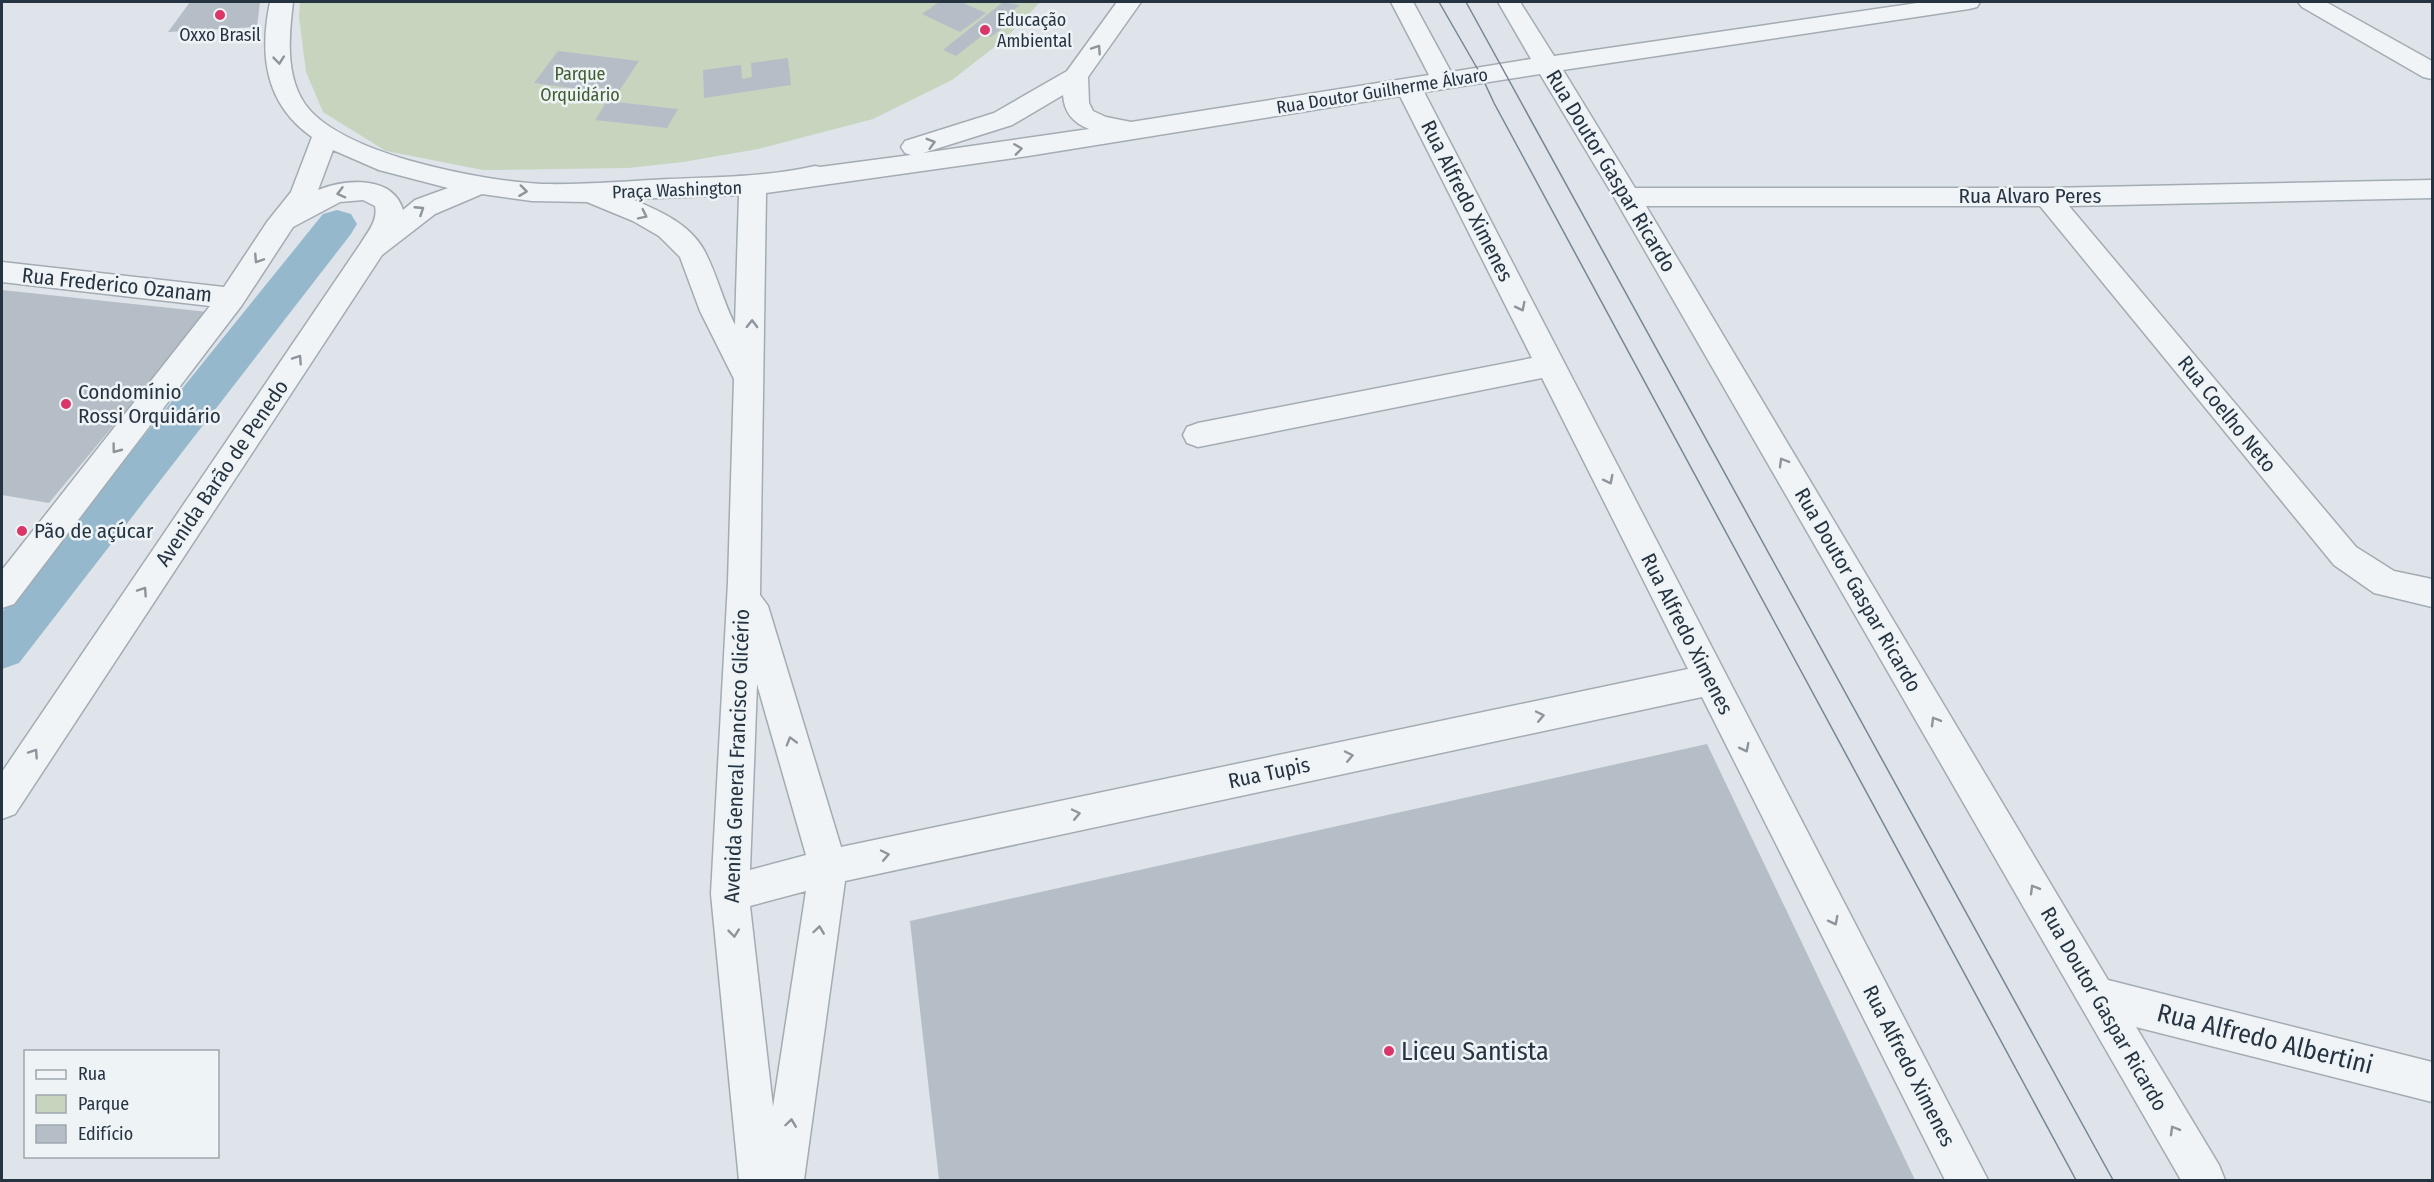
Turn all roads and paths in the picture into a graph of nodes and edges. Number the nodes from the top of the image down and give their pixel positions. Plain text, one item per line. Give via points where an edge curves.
1 (280, 2) edge
2 (1129, 2) edge
3 (1402, 2) edge
4 (1509, 2) edge
5 (1969, 2) edge
6 (2310, 2) edge
7 (1856, 10) edge
8 (1547, 65) junction
9 (2433, 71) edge
10 (1076, 77) junction
11 (1444, 81) junction
12 (1408, 86) junction
13 (1132, 130) junction
14 (326, 135) junction
15 (794, 180) junction
16 (479, 184) junction
17 (753, 187) junction
18 (2433, 189) edge
19 (588, 193) junction
20 (1627, 197) junction
21 (2047, 197) junction
22 (281, 225) junction
23 (372, 248) junction
24 (2, 272) edge
25 (232, 298) junction
26 (1550, 365) junction
27 (750, 382) junction
28 (1198, 435) dead end
29 (744, 582) junction
30 (2433, 593) edge
31 (2, 594) edge
32 (1710, 680) junction
33 (2, 802) edge
34 (828, 867) junction
35 (730, 894) junction
36 (2097, 997) junction
37 (2433, 1082) edge
38 (760, 1180) edge
39 (783, 1180) edge
40 (1967, 1180) edge
41 (2204, 1180) edge

1 -> 14 street, Praça Washington via 278,63 285,92 298,113
10 -> 2 street, Praça Washington
3 - 11 street
4 - 8 street, Rua Doutor Gaspar Ricardo
5 - 7 street, Rua Doutor Guilherme Álvaro
6 - 9 street
7 - 8 street, Rua Doutor Guilherme Álvaro
8 - 11 street, Rua Doutor Guilherme Álvaro
8 - 20 street, Rua Doutor Gaspar Ricardo
10 - 13 street via 1074,98 1078,113 1090,122
15 -> 10 street, Praça Washington via 949,138 1003,118
11 - 12 street, Rua Doutor Guilherme Álvaro
12 - 13 street, Rua Doutor Guilherme Álvaro
12 -> 26 street, Rua Alfredo Ximenes
15 -> 13 street, Rua Doutor Guilherme Álvaro
14 - 16 street, Praça Washington via 390,166
14 - 22 street via 303,195
15 - 17 street, Praça Washington
16 -> 19 street, Praça Washington via 526,192
23 -> 16 street, Avenida Barão de Penedo via 425,207
17 - 19 street, Praça Washington
27 -> 17 street, Avenida General Francisco Glicério
18 - 21 street, Rua Alvaro Peres
19 -> 27 street, Avenida General Francisco Glicério via 669,229 692,253 714,311
20 - 21 street, Rua Alvaro Peres
36 -> 20 street, Rua Doutor Gaspar Ricardo
21 - 30 street, Rua Coelho Neto via 2345,556 2386,583
23 -> 22 street via 388,221 385,199 372,191 351,190 332,195
22 -> 25 street
33 -> 23 street, Avenida Barão de Penedo
24 - 25 street, Rua Frederico Ozanam
25 -> 31 street
26 - 28 street
26 -> 32 street, Rua Alfredo Ximenes
27 - 29 street, Avenida General Francisco Glicério
34 -> 29 street, Avenida General Francisco Glicério
29 - 35 street, Avenida General Francisco Glicério
34 -> 32 street, Rua Tupis
32 -> 40 street, Rua Alfredo Ximenes
34 - 35 street, Rua Tupis
39 -> 34 street, Avenida General Francisco Glicério
35 -> 38 street, Avenida General Francisco Glicério
36 - 37 street, Rua Alfredo Albertini
41 -> 36 street, Rua Doutor Gaspar Ricardo

